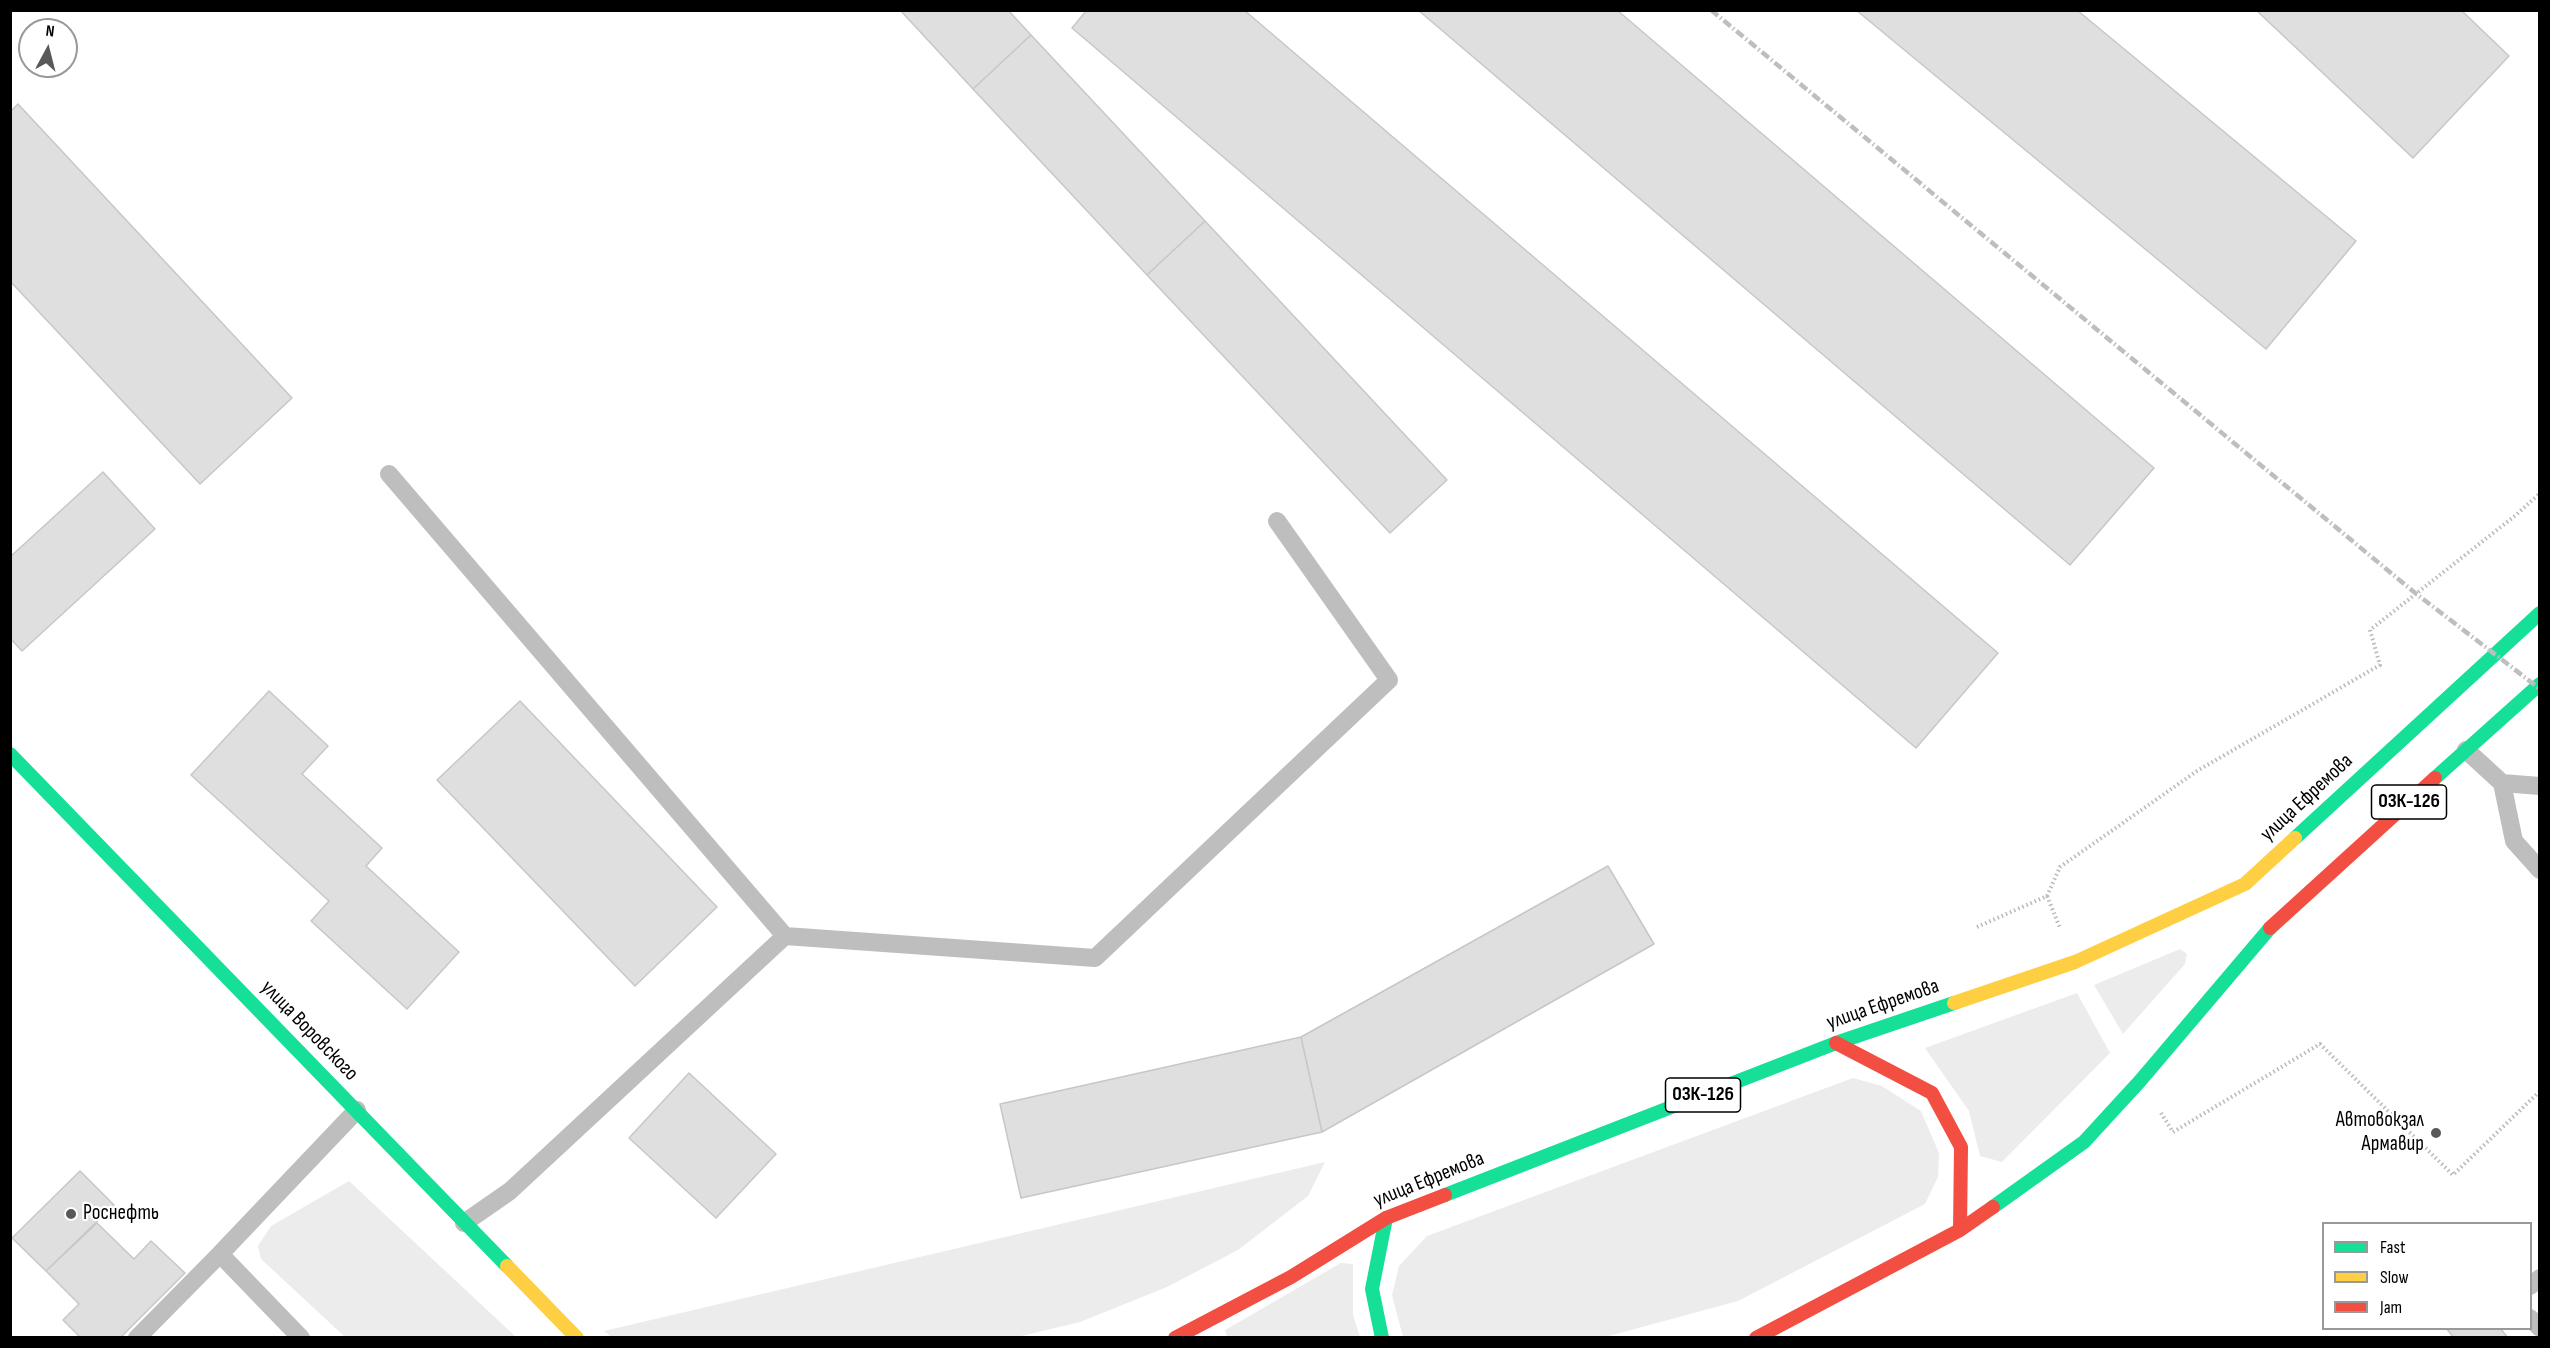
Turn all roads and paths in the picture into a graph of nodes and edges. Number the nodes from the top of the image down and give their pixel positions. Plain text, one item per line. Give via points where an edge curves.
1 (389, 474) dead end
2 (2540, 493) edge
3 (1277, 521) dead end
4 (2540, 612) edge
5 (2540, 684) edge
6 (2466, 750) junction
7 (10, 754) edge
8 (2502, 783) junction
9 (2540, 786) edge
10 (2540, 870) edge
11 (2047, 896) junction
12 (1977, 927) dead end
13 (2061, 929) dead end
14 (785, 936) junction
15 (1836, 1043) junction
16 (2540, 1091) edge
17 (357, 1110) junction
18 (2173, 1132) dead end
19 (1386, 1218) junction
20 (464, 1223) junction
21 (1960, 1230) junction
22 (220, 1254) junction
23 (137, 1338) edge
24 (301, 1338) edge
25 (577, 1338) edge
26 (1175, 1338) edge
27 (1382, 1338) edge
28 (1756, 1338) edge

1 - 14 lane
2 - 11 path via 2370,630 2380,665 2197,771 2060,867
3 - 14 lane via 1389,680 1095,958
4 - 15 main road, улица Ефремова / 03К-126 via 2245,884 2075,962
5 - 6 main road, 03К-126
6 - 8 lane
6 - 21 main road, 03К-126 via 2278,919 2084,1142
7 - 17 main road, улица Воровского
8 - 9 lane
8 - 10 lane via 2514,841
11 - 12 path
11 - 13 path
14 - 20 lane via 510,1191
15 - 19 main road, улица Ефремова / 03К-126
15 - 21 main road via 1932,1093 1961,1147
16 - 18 path via 2453,1175 2320,1044
17 - 20 main road, улица Воровского
17 - 22 lane
19 - 26 main road, улица Ефремова / 03К-126 via 1291,1277
19 - 27 main road via 1372,1289
20 - 25 main road, улица Воровского
21 - 28 main road, 03К-126
22 - 23 lane
22 - 24 lane

